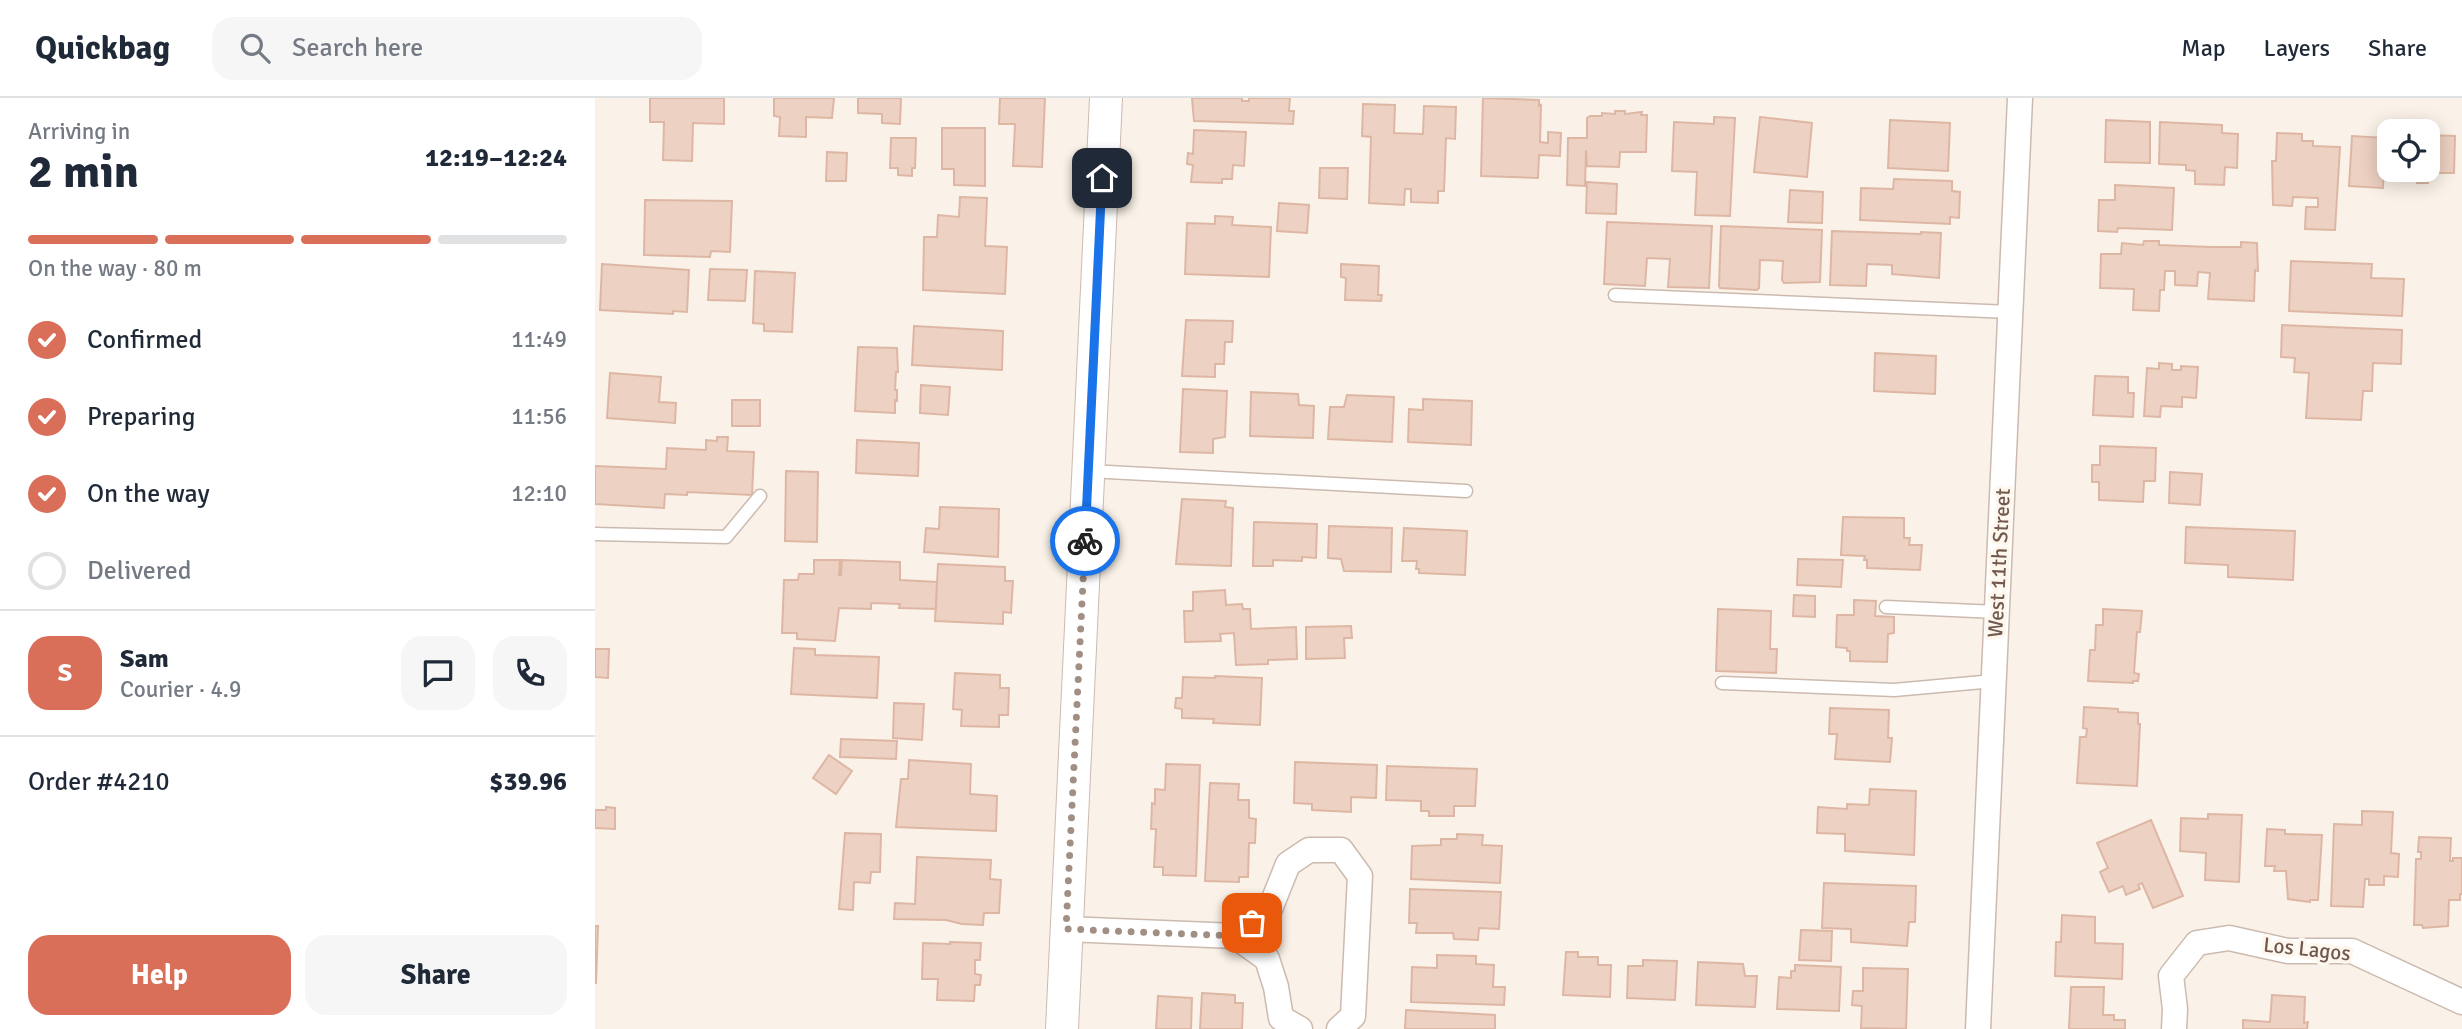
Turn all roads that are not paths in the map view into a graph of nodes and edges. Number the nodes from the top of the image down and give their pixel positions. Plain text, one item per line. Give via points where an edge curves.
1 (1106, 98) edge
2 (2020, 98) edge
3 (1615, 295) dead end
4 (2011, 312) junction
5 (1088, 471) junction
6 (1466, 491) dead end
7 (760, 496) dead end
8 (595, 534) edge
9 (1887, 607) dead end
10 (1997, 612) junction
11 (1994, 681) junction
12 (1722, 682) dead end
13 (1066, 929) junction
14 (1235, 936) junction
15 (2462, 1002) edge
16 (1062, 1029) edge
17 (1300, 1029) edge
18 (1339, 1029) edge
19 (1978, 1029) edge
20 (2174, 1029) edge

1 - 5 street
2 - 4 street, West 11th Street
3 - 4 lane
4 - 10 street, West 11th Street
5 - 6 lane
5 - 13 street
7 - 8 lane via 726,537
9 - 10 lane
10 - 11 street, West 11th Street
11 - 12 lane via 1894,690
11 - 19 street, West 11th Street
13 - 14 street
13 - 16 street
14 - 17 street via 1267,959 1281,1018
14 - 18 street via 1270,909 1288,864 1309,850 1341,850 1360,876 1353,1016
15 - 20 street, Los Lagos via 2352,951 2288,951 2229,938 2197,943 2171,976

